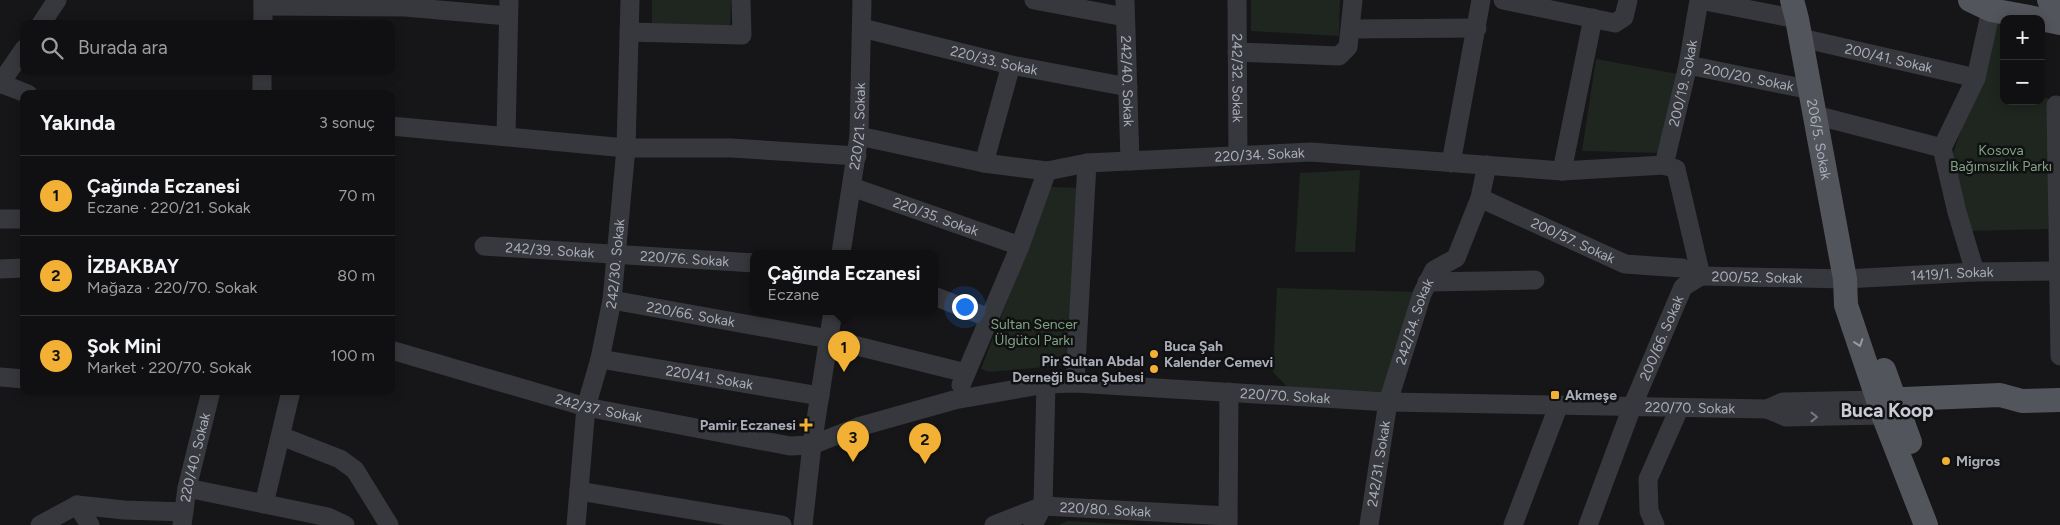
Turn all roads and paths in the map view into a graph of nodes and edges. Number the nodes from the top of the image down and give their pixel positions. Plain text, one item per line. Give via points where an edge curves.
1 (57, 0) edge
2 (630, 0) edge
3 (741, 0) edge
4 (862, 0) edge
5 (1034, 0) edge
6 (1237, 0) edge
7 (1353, 0) edge
8 (1482, 0) edge
9 (1503, 0) edge
10 (1628, 0) edge
11 (1699, 0) edge
12 (2049, 0) edge
13 (2060, 2) edge
14 (1980, 5) edge
15 (509, 8) edge
16 (1125, 8) edge
17 (263, 10) edge
18 (2023, 15) edge
19 (1594, 18) junction
20 (1796, 19) edge
21 (44, 20) edge
22 (2045, 20) edge
23 (2060, 23) edge
24 (862, 28) junction
25 (1477, 28) junction
26 (1351, 29) junction
27 (629, 32) junction
28 (1237, 52) junction
29 (20, 55) edge
30 (1011, 65) junction
31 (1688, 65) junction
32 (262, 75) edge
33 (1976, 78) junction
34 (0, 83) edge
35 (1128, 87) junction
36 (262, 90) edge
37 (1810, 90) junction
38 (20, 91) edge
39 (2058, 105) edge
40 (1815, 116) junction
41 (395, 126) edge
42 (506, 136) junction
43 (860, 136) junction
44 (626, 148) junction
45 (1942, 148) junction
46 (857, 156) junction
47 (1238, 156) junction
48 (1130, 161) junction
49 (1451, 162) junction
50 (984, 163) junction
51 (1087, 163) junction
52 (1487, 165) junction
53 (1664, 165) junction
54 (1562, 170) junction
55 (1047, 171) junction
56 (852, 188) junction
57 (1480, 198) junction
58 (0, 219) edge
59 (20, 219) edge
60 (484, 246) dead end
61 (1020, 246) junction
62 (842, 250) edge
63 (616, 254) junction
64 (750, 263) edge
65 (20, 268) edge
66 (0, 269) edge
67 (2058, 271) junction
68 (1975, 272) junction
69 (1701, 276) junction
70 (1846, 279) junction
71 (1535, 280) dead end
72 (1427, 282) junction
73 (938, 298) edge
74 (612, 300) junction
75 (832, 315) edge
76 (989, 318) junction
77 (829, 339) junction
78 (395, 351) edge
79 (2060, 356) edge
80 (600, 359) junction
81 (966, 373) junction
82 (0, 377) edge
83 (20, 379) edge
84 (1075, 383) junction
85 (1046, 384) junction
86 (1229, 392) junction
87 (210, 395) edge
88 (291, 395) edge
89 (820, 396) junction
90 (954, 400) junction
91 (2060, 400) edge
92 (1388, 402) junction
93 (586, 407) junction
94 (1558, 407) junction
95 (1632, 407) junction
96 (1889, 407) junction
97 (1679, 409) junction
98 (281, 436) junction
99 (812, 445) junction
100 (187, 488) junction
101 (579, 492) junction
102 (264, 504) junction
103 (77, 505) junction
104 (1043, 506) junction
105 (183, 519) edge
106 (1228, 520) edge
107 (40, 525) edge
108 (90, 525) edge
109 (345, 525) edge
110 (389, 525) edge
111 (576, 525) edge
112 (782, 525) edge
113 (803, 525) edge
114 (994, 525) edge
115 (1033, 525) edge
116 (1369, 525) edge
117 (1512, 525) edge
118 (1588, 525) edge
119 (1655, 525) edge
120 (1926, 525) edge
121 (1942, 525) edge

1 - 21 street
2 - 27 street, 242/30. Sokak
3 - 27 street via 742,35
4 - 24 street, 220/21. Sokak
5 - 16 street
6 - 28 street, 242/32. Sokak
7 - 26 street
8 - 25 street
9 - 19 street
10 - 19 street via 1624,17 1615,23
11 - 20 street, 200/41. Sokak
11 - 31 street, 200/19. Sokak
12 - 13 main road
14 - 18 main road
14 - 33 street
15 - 17 street
15 - 42 street
16 - 35 street, 242/40. Sokak
19 - 54 street
20 - 33 street, 200/41. Sokak
20 - 37 main road, 206/5. Sokak
22 - 23 main road
24 - 30 street, 220/33. Sokak
24 - 43 street, 220/21. Sokak
25 - 26 street
25 - 49 street
26 - 28 street via 1348,46 1339,56
27 - 44 street, 242/30. Sokak
28 - 47 street, 242/32. Sokak
29 - 34 street
30 - 35 street, 220/33. Sokak
30 - 50 street
31 - 37 street, 200/20. Sokak
31 - 53 street, 200/19. Sokak
32 - 36 street
33 - 45 street
34 - 38 street
35 - 48 street, 242/40. Sokak
37 - 40 main road, 206/5. Sokak
39 - 67 street
40 - 45 street
40 - 70 main road, 206/5. Sokak
41 - 42 street
42 - 44 street
43 - 46 street, 220/21. Sokak
43 - 50 street, 220/34. Sokak
44 - 46 street via 731,148
44 - 63 street, 242/30. Sokak
45 - 68 street
46 - 56 street, 220/21. Sokak
47 - 48 street, 220/34. Sokak
47 - 49 street, 220/34. Sokak via 1311,152
48 - 51 street, 220/34. Sokak
49 - 52 street, 220/34. Sokak
50 - 55 street, 220/34. Sokak
51 - 55 street, 220/34. Sokak
51 - 84 street
52 - 54 street, 220/34. Sokak
52 - 57 street
53 - 54 street, 220/34. Sokak
53 - 69 street, 200/52. Sokak via 1676,168
55 - 61 street
56 - 61 street, 220/35. Sokak
56 - 62 street, 220/21. Sokak
57 - 69 street, 200/57. Sokak via 1625,264 1682,268
57 - 72 street, 242/34. Sokak via 1456,258 1434,270
58 - 59 street
60 - 63 street, 242/39. Sokak
61 - 76 street
63 - 64 street, 220/76. Sokak
63 - 74 street, 242/30. Sokak
65 - 66 street
67 - 68 street, 1419/1. Sokak
67 - 79 street
68 - 70 street, 1419/1. Sokak
69 - 70 street, 200/52. Sokak
69 - 95 street, 200/66. Sokak via 1683,287
70 - 96 main road, 206/5. Sokak via 1846,305
71 - 72 street
72 - 92 street, 242/34. Sokak
73 - 76 street
74 - 77 street, 220/66. Sokak
74 - 80 street, 242/30. Sokak
75 - 77 street
76 - 81 street
77 - 81 street, 220/66. Sokak
77 - 89 street
78 - 93 street, 242/37. Sokak
80 - 89 street, 220/41. Sokak
80 - 93 street, 242/30. Sokak
81 - 90 street
82 - 83 street
84 - 85 street, 220/70. Sokak
84 - 86 street, 220/70. Sokak
85 - 90 street, 220/70. Sokak
85 - 104 street, 220/80. Sokak
86 - 92 street, 220/70. Sokak
86 - 106 street
87 - 100 street, 220/40. Sokak
88 - 98 street
89 - 99 street
90 - 99 street, 220/70. Sokak via 858,427
91 - 96 main road via 2022,401 2004,408
92 - 94 street, 220/70. Sokak
92 - 116 street, 242/31. Sokak
93 - 99 street, 242/37. Sokak via 790,446
93 - 101 street, 242/30. Sokak
94 - 95 street, 220/70. Sokak
94 - 117 street
95 - 97 street, 220/70. Sokak
95 - 118 street
96 - 97 street, 220/70. Sokak via 1784,402 1767,409
96 - 120 main road, 206/5. Sokak
96 - 121 main road, 206/5. Sokak
97 - 119 street via 1648,479 1650,511
98 - 102 street
98 - 110 street via 340,459 355,470
99 - 113 street
100 - 102 street
100 - 105 street, 220/40. Sokak
101 - 111 street, 242/30. Sokak
101 - 112 street
102 - 109 street via 328,517
103 - 105 street
103 - 107 street
103 - 108 street
104 - 106 street, 220/80. Sokak
104 - 114 street, 220/80. Sokak
104 - 115 street, 220/80. Sokak

